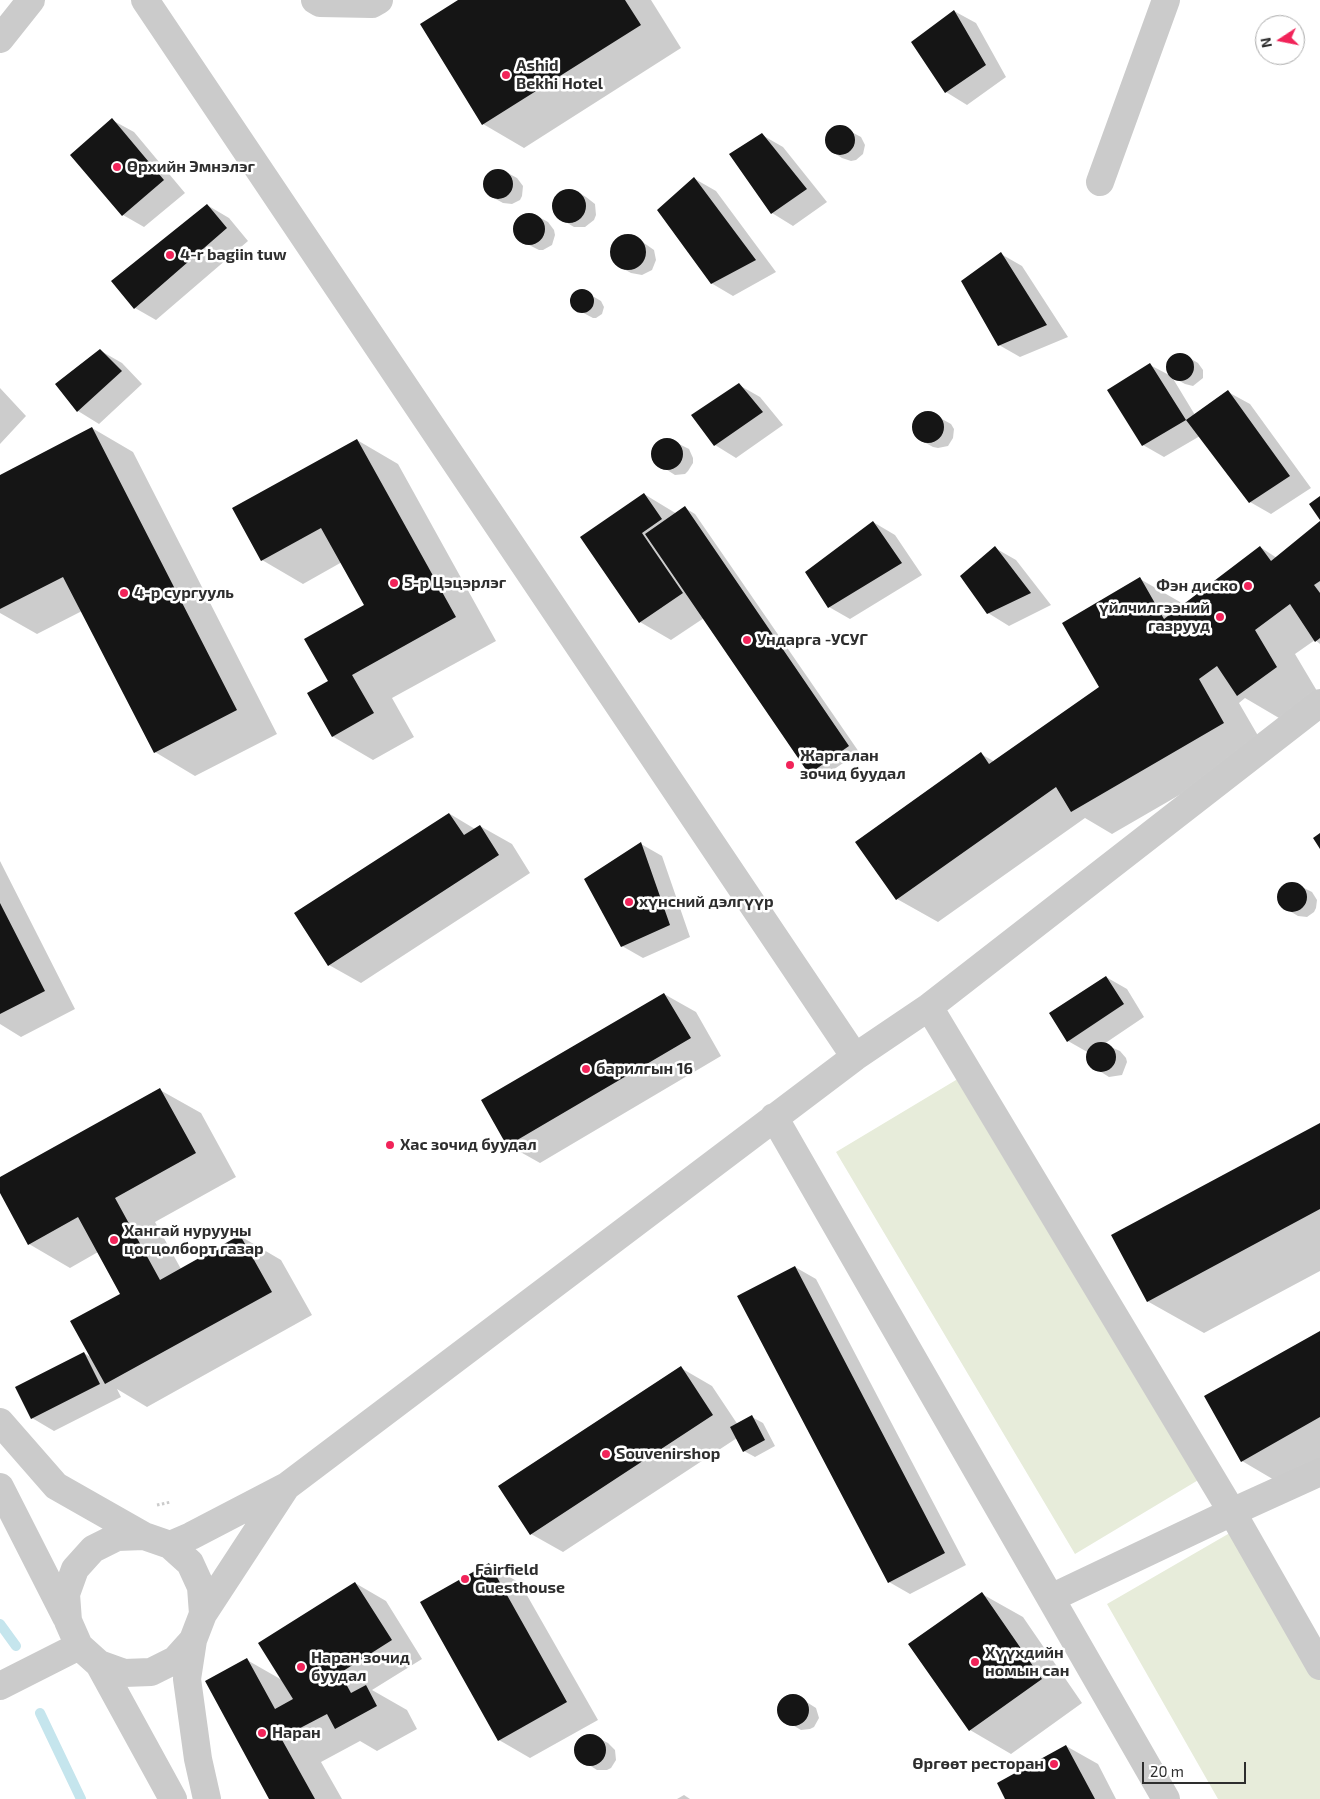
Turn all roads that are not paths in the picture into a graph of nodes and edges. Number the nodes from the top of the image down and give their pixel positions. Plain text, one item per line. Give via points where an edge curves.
1 (31, 0) edge
2 (145, 0) edge
3 (315, 0) edge
4 (379, 0) edge
5 (1166, 0) edge
6 (0, 39) edge
7 (1100, 182) dead end
8 (1320, 703) edge
9 (929, 1007) junction
10 (855, 1057) junction
11 (774, 1117) junction
12 (0, 1422) edge
13 (1320, 1472) edge
14 (287, 1486) junction
15 (0, 1487) edge
16 (1232, 1512) junction
17 (144, 1536) junction
18 (170, 1545) junction
19 (1052, 1598) junction
20 (203, 1614) junction
21 (68, 1621) junction
22 (193, 1640) junction
23 (79, 1646) junction
24 (99, 1664) junction
25 (1320, 1666) edge
26 (0, 1686) edge
27 (173, 1799) edge
28 (207, 1799) edge
29 (1166, 1799) edge

1 - 6 street
2 - 10 street
3 - 4 street via 320,3 372,4
5 - 7 street
8 - 9 street
9 - 10 street
9 - 16 street
10 - 11 street
11 - 14 street
11 - 19 street
12 - 17 street via 56,1486
13 - 16 street
14 - 18 street
14 - 20 street
15 - 21 street
16 - 19 street
16 - 25 street
17 - 18 street
17 - 21 street via 117,1537 93,1549 75,1569 66,1594
18 - 20 street via 190,1563 202,1587
19 - 29 street
20 - 22 street
21 - 23 street
22 - 24 street via 175,1660 151,1672 124,1673
22 - 28 street via 187,1679
23 - 24 street
23 - 26 street
24 - 27 street

